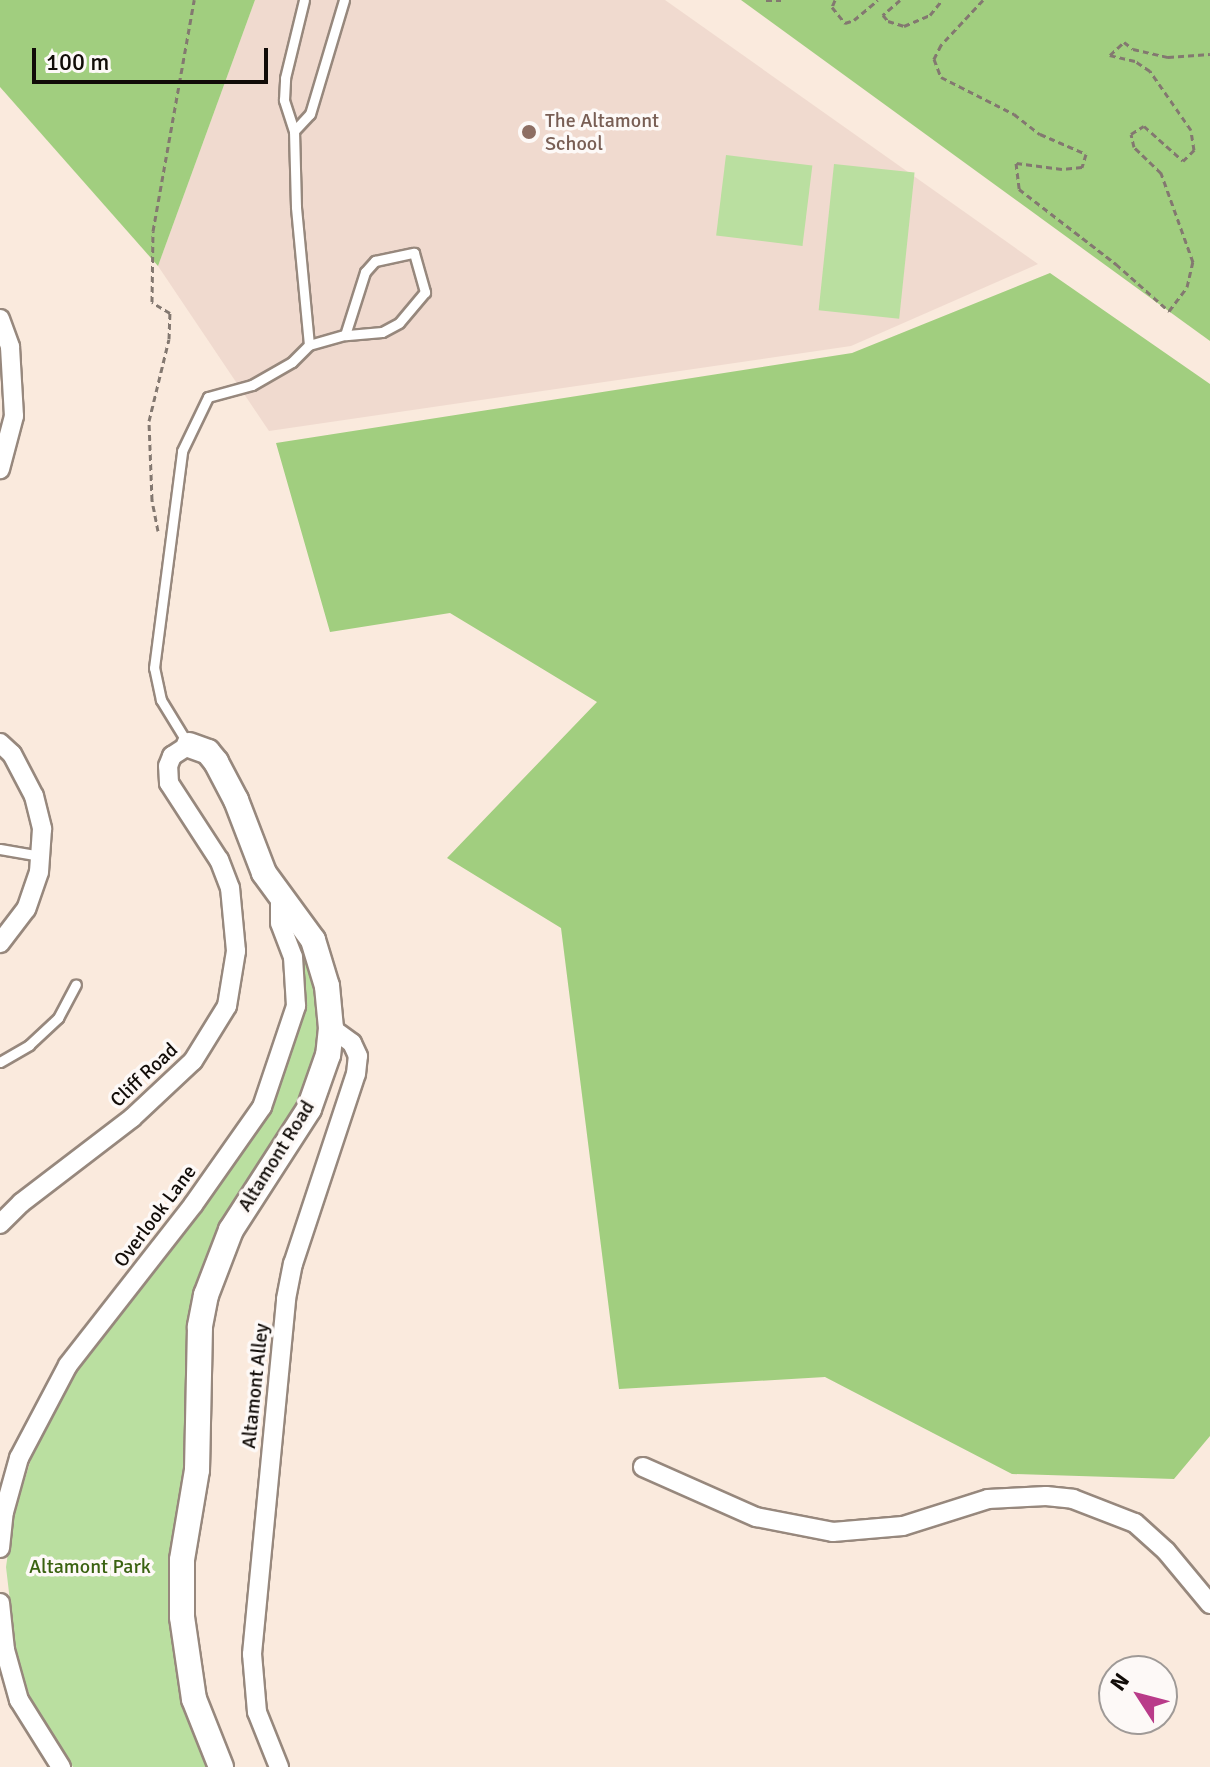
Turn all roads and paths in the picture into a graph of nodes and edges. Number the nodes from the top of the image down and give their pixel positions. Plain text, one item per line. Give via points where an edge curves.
1 (194, 0) edge
2 (304, 0) edge
3 (344, 0) edge
4 (766, 0) edge
5 (781, 0) edge
6 (835, 0) edge
7 (878, 0) edge
8 (900, 0) edge
9 (942, 0) edge
10 (983, 0) edge
11 (1210, 54) edge
12 (294, 131) junction
13 (0, 319) edge
14 (345, 335) junction
15 (309, 345) junction
16 (0, 469) edge
17 (159, 534) dead end
18 (0, 743) edge
19 (189, 745) junction
20 (0, 849) edge
21 (40, 856) junction
22 (280, 898) junction
23 (0, 943) edge
24 (76, 984) dead end
25 (331, 1028) junction
26 (0, 1062) edge
27 (0, 1224) edge
28 (643, 1467) dead end
29 (0, 1548) edge
30 (0, 1603) edge
31 (1210, 1604) edge
32 (61, 1767) edge
33 (221, 1767) edge
34 (279, 1767) edge

1 - 17 path via 153,231 152,302 170,313 149,421
2 - 12 lane via 285,78 284,100
3 - 12 lane via 310,114
4 - 5 path
6 - 7 path via 832,7 845,23
8 - 9 path via 883,15 904,26 930,15
10 - 11 path via 941,45 934,59 941,77 1086,154 1082,167 1016,163 1019,189 1169,311 1187,287 1193,262 1161,173 1134,147 1131,134 1144,126 1183,161 1194,150 1191,130 1150,71 1110,55 1124,42 1168,57
12 - 15 lane
13 - 16 street via 10,347 14,416
14 - 14 lane via 365,272 375,261 414,253 425,292 399,323 382,332
14 - 15 lane
15 - 19 lane, Altamont Road via 292,362 252,385 208,397 182,451 154,668 161,700
18 - 21 street via 12,754 34,796 42,829
19 - 22 street, Altamont Road via 208,752 216,762
19 - 27 street, Cliff Road via 172,756 169,783 219,860 230,888 236,951 227,1006 193,1061 132,1118
20 - 21 lane
21 - 23 street via 26,909
22 - 25 street, Altamont Road via 322,959
22 - 29 street, Overlook Lane via 280,923 293,957 296,1006 262,1107 68,1365 19,1458
24 - 26 lane via 58,1018
25 - 33 street, Altamont Road via 328,1055 309,1109 231,1230 206,1295 200,1327 197,1470 182,1560 182,1617 194,1699
25 - 34 street, Altamont Alley via 352,1043 358,1056 356,1074 286,1299 252,1654 257,1712
28 - 31 street via 756,1517 833,1532 903,1526 988,1499 1073,1499 1135,1523
30 - 32 street via 5,1650 19,1700

